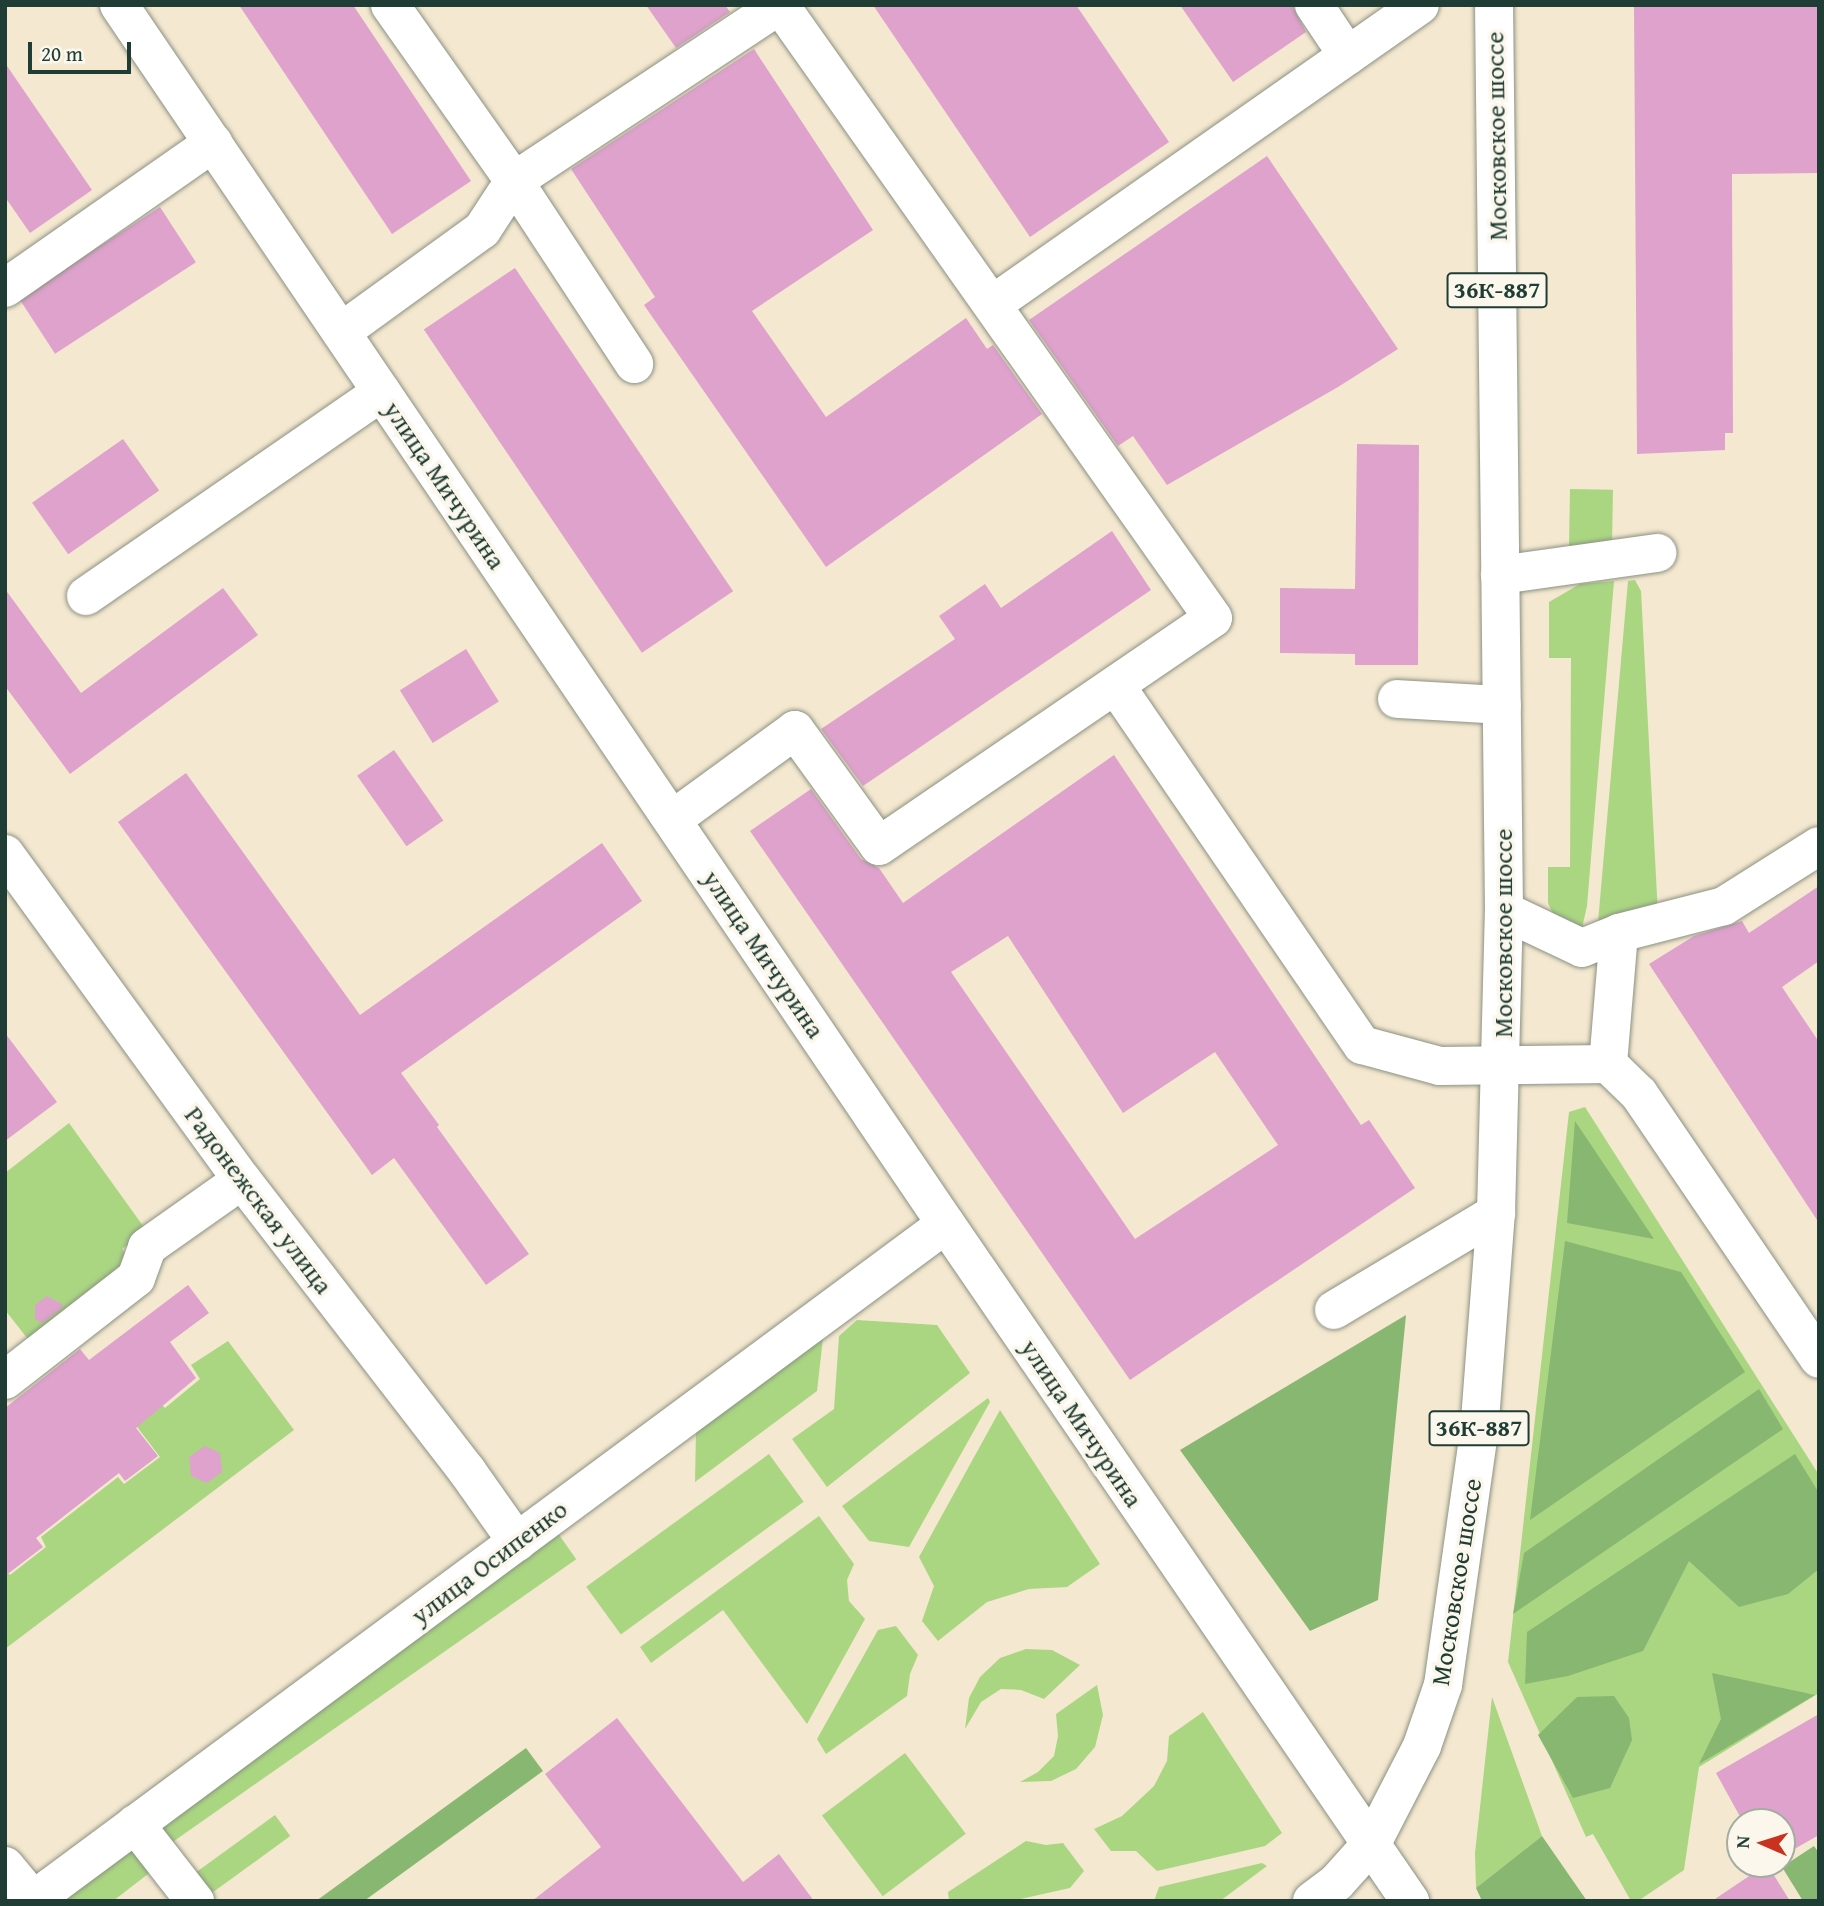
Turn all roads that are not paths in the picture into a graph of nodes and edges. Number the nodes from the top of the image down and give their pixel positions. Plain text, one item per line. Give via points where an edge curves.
1 (119, 5) edge
2 (390, 5) edge
3 (780, 5) edge
4 (1314, 5) edge
5 (1420, 5) edge
6 (1494, 5) edge
7 (1348, 56) junction
8 (213, 143) junction
9 (514, 181) junction
10 (5, 288) edge
11 (993, 304) junction
12 (341, 332) junction
13 (634, 364) dead end
14 (382, 392) junction
15 (1657, 553) dead end
16 (1500, 575) junction
17 (86, 596) dead end
18 (1116, 686) junction
19 (1397, 699) dead end
20 (1502, 705) junction
21 (673, 819) junction
22 (1819, 846) edge
23 (5, 854) edge
24 (1504, 911) junction
25 (1619, 933) junction
26 (1502, 1063) junction
27 (1608, 1064) junction
28 (242, 1180) junction
29 (1496, 1213) junction
30 (946, 1224) junction
31 (1334, 1310) dead end
32 (1819, 1359) edge
33 (5, 1380) edge
34 (517, 1542) junction
35 (135, 1824) junction
36 (1372, 1843) junction
37 (5, 1866) edge
38 (33, 1900) edge
39 (195, 1901) edge
40 (1312, 1901) edge
41 (1410, 1901) edge

1 - 8 main road, улица Мичурина
2 - 9 main road
3 - 9 main road
3 - 11 main road
4 - 7 main road
5 - 7 main road
6 - 16 main road, Московское шоссе / 36К-887
7 - 11 main road
8 - 10 main road
8 - 12 main road, улица Мичурина
9 - 12 main road via 482,230
9 - 13 main road
11 - 18 main road via 1213,618
12 - 14 main road, улица Мичурина
14 - 17 main road
14 - 21 main road, улица Мичурина
15 - 16 main road
16 - 20 main road, Московское шоссе / 36К-887
18 - 21 main road via 879,846 795,730
18 - 26 main road via 1362,1045 1440,1066
19 - 20 main road
20 - 24 main road, Московское шоссе / 36К-887
21 - 30 main road, улица Мичурина
22 - 25 main road via 1724,906
23 - 28 main road, Радонежская улица
24 - 25 main road via 1582,948
24 - 26 main road, Московское шоссе / 36К-887
25 - 27 main road
26 - 27 main road
26 - 29 main road, Московское шоссе / 36К-887
27 - 32 main road via 1639,1094
28 - 33 main road via 147,1247 136,1278
28 - 34 main road, Радонежская улица
29 - 31 main road
29 - 36 main road, Московское шоссе / 36К-887 via 1479,1433 1443,1685 1422,1746
30 - 34 main road, улица Осипенко
30 - 36 main road, улица Мичурина
34 - 35 main road, улица Осипенко
35 - 38 main road, улица Осипенко
35 - 39 main road
36 - 40 main road, Московское шоссе via 1337,1882
36 - 41 main road, улица Мичурина
37 - 38 main road

